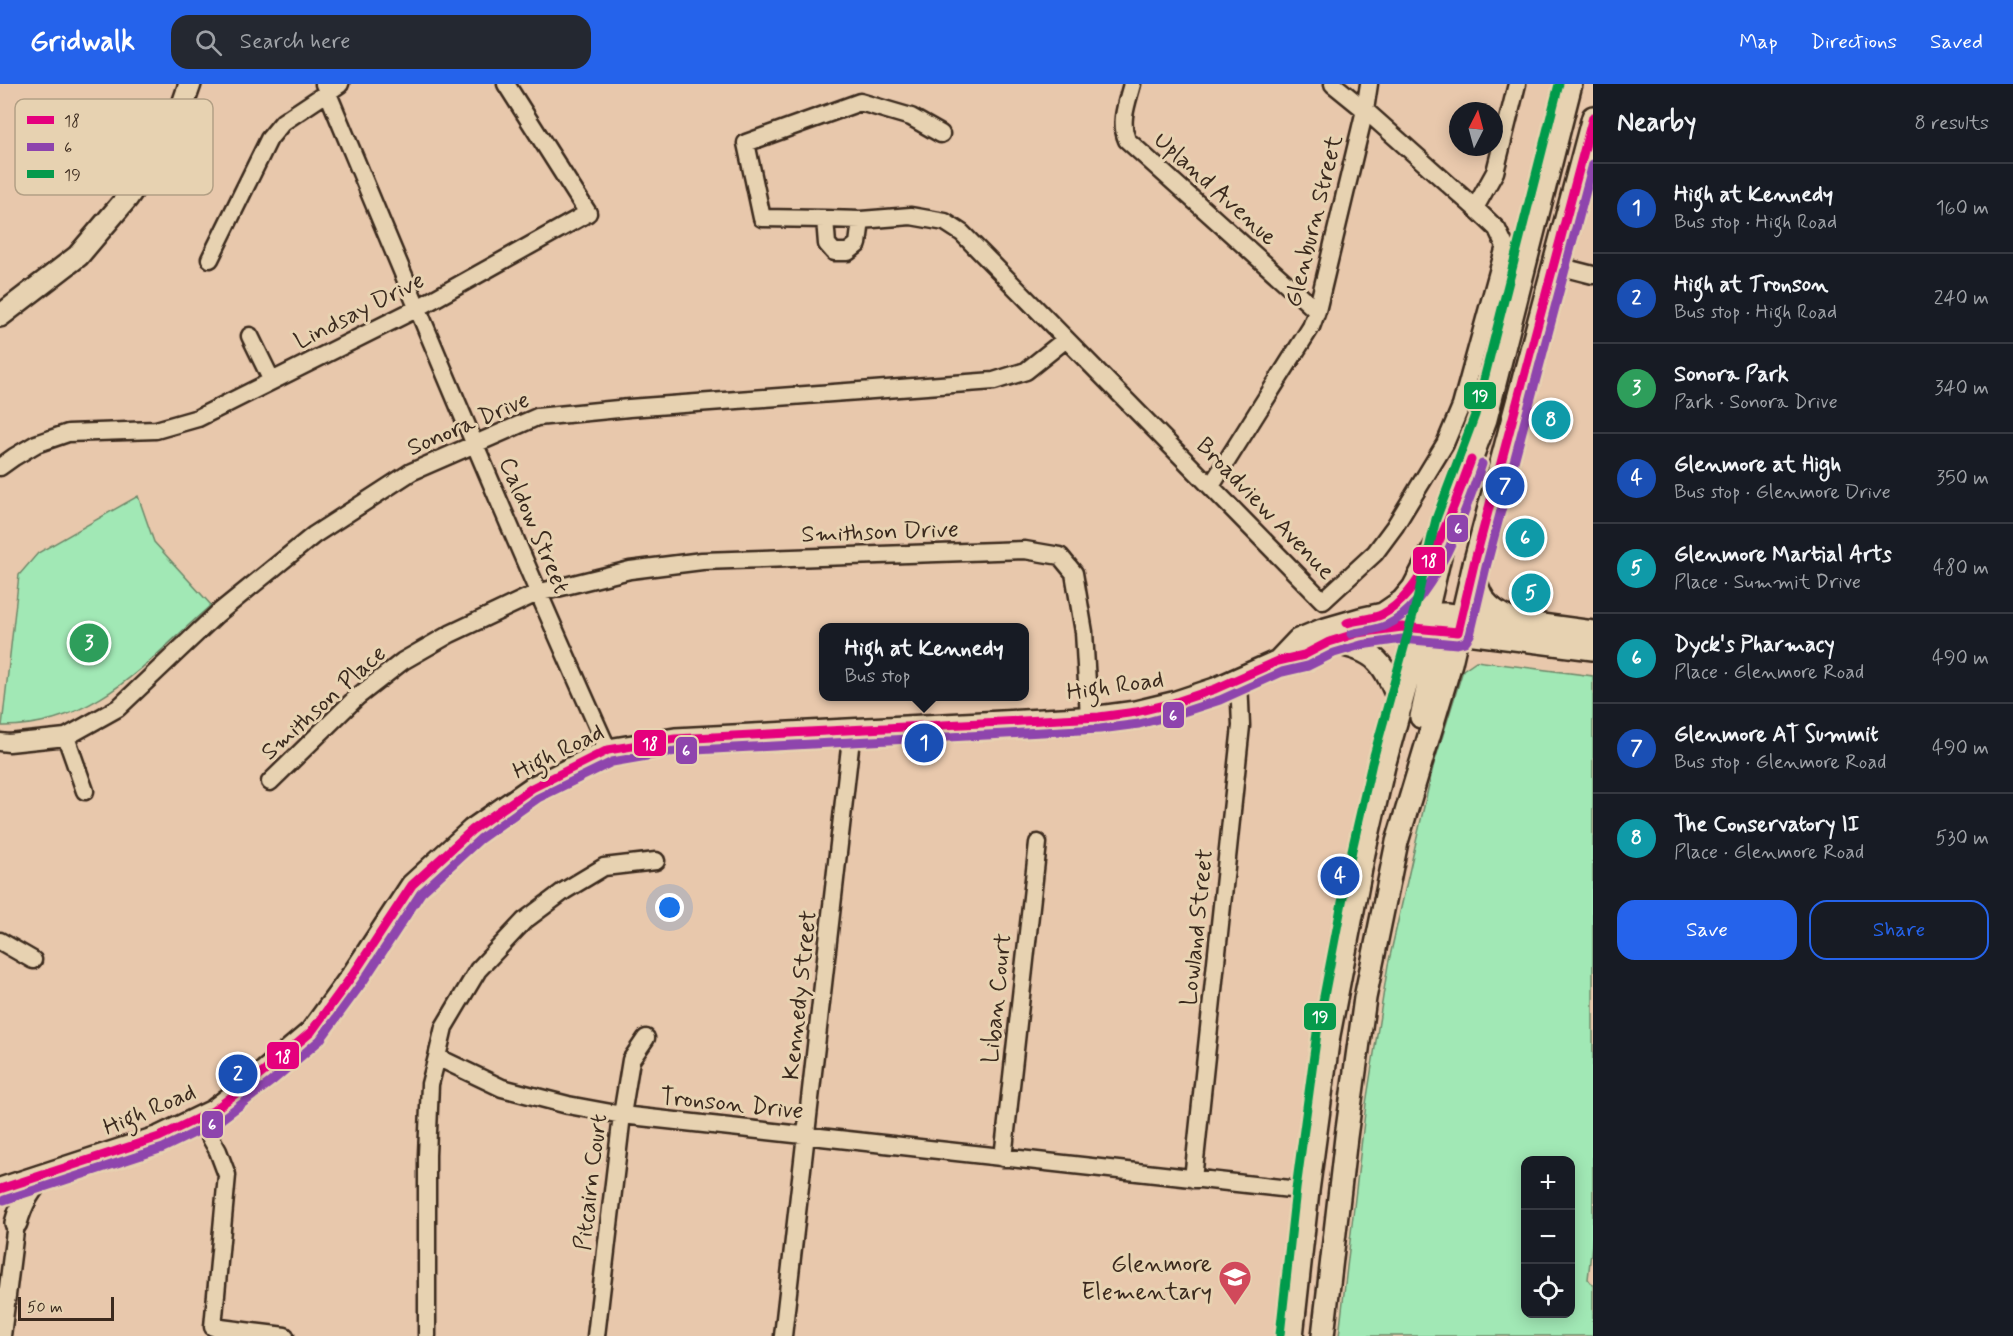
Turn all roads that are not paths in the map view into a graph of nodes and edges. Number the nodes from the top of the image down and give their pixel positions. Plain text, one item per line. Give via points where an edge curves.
1 (190, 84) edge
2 (506, 84) edge
3 (1131, 84) edge
4 (1333, 84) edge
5 (1370, 84) edge
6 (1517, 84) edge
7 (1571, 84) edge
8 (330, 87) edge
9 (185, 99) edge
10 (1365, 110) junction
11 (1593, 117) edge
12 (941, 134) dead end
13 (129, 195) edge
14 (1480, 212) junction
15 (825, 219) junction
16 (861, 220) junction
17 (210, 259) dead end
18 (1554, 265) junction
19 (1593, 275) edge
20 (417, 309) junction
21 (1317, 311) junction
22 (0, 316) edge
23 (250, 336) dead end
24 (1066, 339) junction
25 (272, 381) junction
26 (1486, 419) junction
27 (475, 443) junction
28 (0, 467) edge
29 (1211, 486) junction
30 (1448, 522) junction
31 (1474, 564) junction
32 (537, 593) junction
33 (1383, 614) junction
34 (1442, 622) junction
35 (1512, 630) junction
36 (1593, 632) edge
37 (1329, 642) junction
38 (1593, 649) edge
39 (1278, 661) junction
40 (1450, 663) junction
41 (1239, 679) junction
42 (1401, 706) junction
43 (1089, 717) junction
44 (852, 730) junction
45 (66, 737) junction
46 (0, 742) edge
47 (609, 750) junction
48 (270, 782) dead end
49 (85, 791) dead end
50 (1397, 842) junction
51 (1038, 843) dead end
52 (656, 861) dead end
53 (0, 941) edge
54 (33, 960) dead end
55 (646, 1038) dead end
56 (437, 1057) junction
57 (622, 1115) junction
58 (200, 1117) junction
59 (807, 1136) junction
60 (1003, 1158) junction
61 (45, 1176) junction
62 (1193, 1179) junction
63 (0, 1189) edge
64 (1308, 1191) junction
65 (16, 1224) joint
66 (2, 1336) edge
67 (285, 1336) edge
68 (427, 1336) edge
69 (596, 1336) edge
70 (783, 1336) edge
71 (1292, 1336) edge
72 (1323, 1336) edge

1 - 9 main road
2 - 20 street, Lindsay Drive via 588,213
3 - 21 street, Upland Avenue via 1122,130 1127,140
4 - 10 street
5 - 10 street, Glenburn Street
6 - 14 street via 1495,171
7 - 26 main road
8 - 17 street via 283,122 269,139
8 - 20 street, Caldow Street
10 - 14 street
10 - 21 street, Glenburn Street
11 - 18 main road
12 - 15 street, Broadview Avenue via 911,117 860,102 746,143 762,218
13 - 22 main road via 78,256
14 - 29 street, Broadview Avenue via 1497,229 1505,246 1461,406 1445,444 1375,553 1323,601
15 - 16 street, Broadview Avenue
15 - 16 street via 827,244 834,252 848,252 858,244
16 - 24 street, Broadview Avenue via 911,216 945,222 962,233
18 - 19 street
18 - 31 main road
20 - 25 street, Lindsay Drive
20 - 27 street, Caldow Street
21 - 29 street, Glenburn Street via 1311,327
23 - 25 street
24 - 27 street, Sonora Drive via 1026,371 994,381 537,417
24 - 29 street, Broadview Avenue
25 - 28 street, Lindsay Drive via 198,418 156,430 68,433 36,444
26 - 30 main road
26 - 34 main road
27 - 32 street, Caldow Street
27 - 45 street, Sonora Drive via 411,472 314,535 218,614 118,708
30 - 33 main road via 1413,588
30 - 34 main road
31 - 34 main road
31 - 35 main road via 1479,590 1487,604
32 - 43 street, Smithson Drive via 630,570 702,561 1025,550 1060,556 1074,573 1084,632
32 - 47 street, Caldow Street
32 - 48 street, Smithson Place via 403,661 357,697
33 - 34 main road, High Road
33 - 39 main road, High Road via 1298,640
34 - 35 main road
34 - 37 main road, High Road via 1358,633
34 - 40 main road
34 - 42 main road
34 - 50 main road
35 - 36 main road
35 - 38 main road
35 - 40 main road via 1472,647
37 - 39 main road, High Road via 1304,655
37 - 42 main road via 1350,646 1377,659
39 - 41 main road, High Road
40 - 50 main road
41 - 43 main road, High Road via 1173,703
41 - 62 street, Lowland Street via 1242,726
42 - 64 main road via 1364,854 1329,1035
43 - 44 main road, High Road
44 - 47 main road, High Road via 675,739
44 - 59 street, Kennedy Street
45 - 46 street, Sonora Drive
45 - 49 street
47 - 58 main road, High Road via 532,788 472,830 412,885 311,1032
50 - 72 main road via 1365,998
51 - 60 street, Liban Court
52 - 56 street via 604,867 524,921 477,970 444,1027
53 - 54 street
55 - 57 street, Pitcairn Court via 631,1060
56 - 57 street, Tronson Drive via 502,1088
56 - 68 street via 430,1084 427,1155
57 - 59 street, Tronson Drive
57 - 69 street, Pitcairn Court
58 - 61 main road, High Road via 159,1137
58 - 67 street via 227,1175 213,1327
59 - 60 street, Tronson Drive
59 - 70 street, Kennedy Street
60 - 62 street, Tronson Drive
61 - 63 main road, High Road
61 - 65 main road via 29,1192
62 - 64 street, Tronson Drive
64 - 71 main road
65 - 66 street

